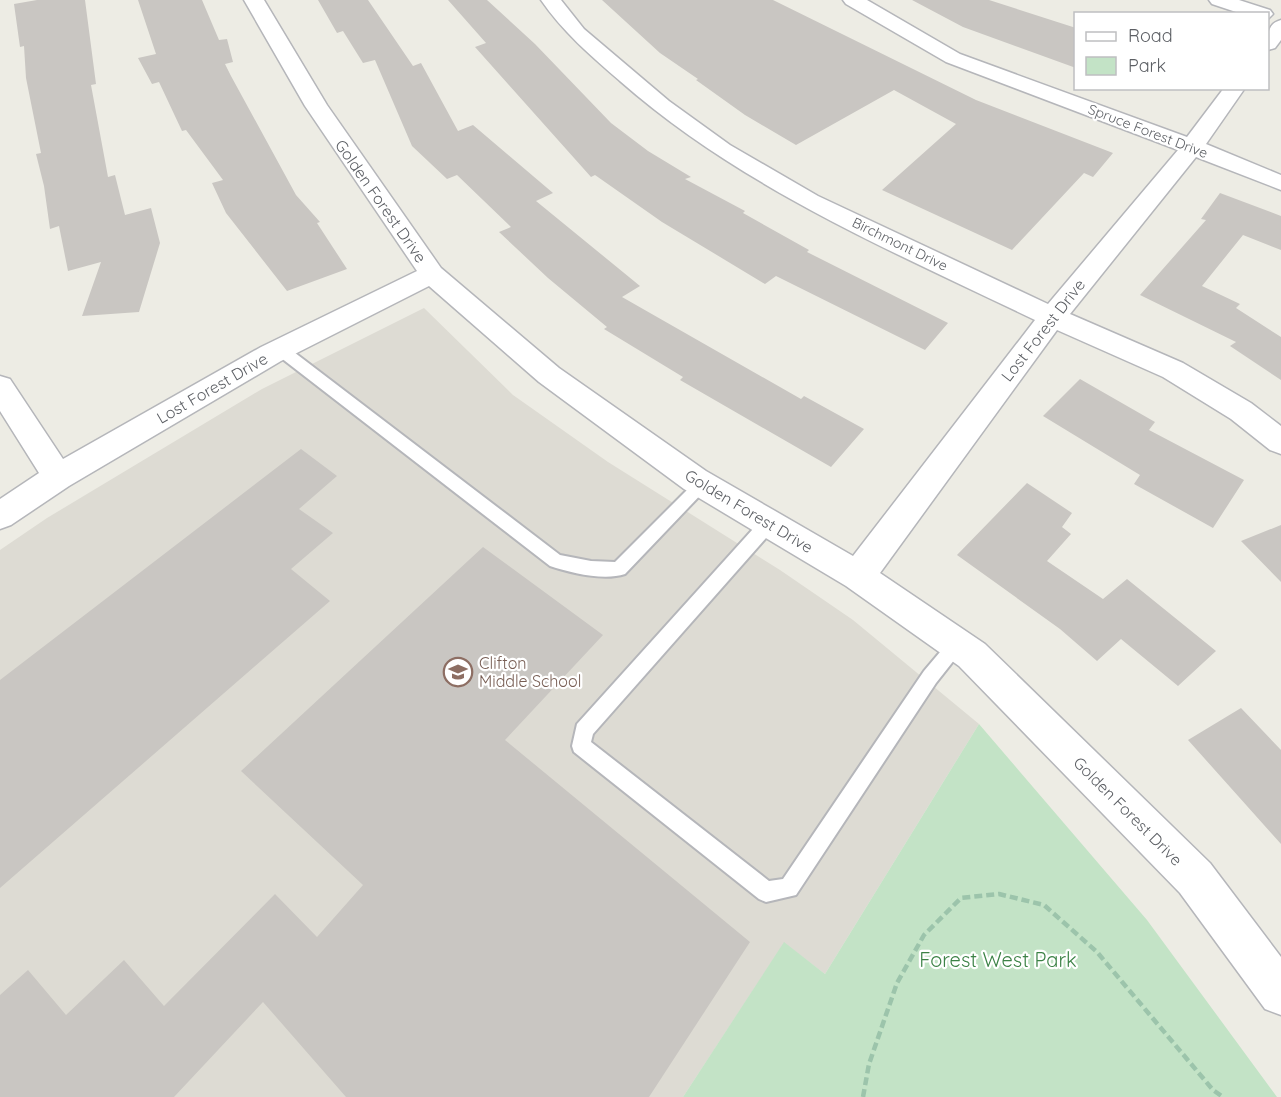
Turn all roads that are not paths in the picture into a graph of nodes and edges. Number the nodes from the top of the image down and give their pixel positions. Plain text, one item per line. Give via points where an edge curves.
1 (254, 0) edge
2 (550, 0) edge
3 (853, 0) edge
4 (1219, 0) edge
5 (1257, 12) edge
6 (1281, 26) edge
7 (1269, 43) edge
8 (1234, 90) edge
9 (1192, 147) junction
10 (1281, 183) edge
11 (432, 274) junction
12 (1052, 317) junction
13 (281, 350) junction
14 (0, 387) edge
15 (1281, 442) edge
16 (58, 477) junction
17 (702, 485) junction
18 (0, 516) edge
19 (768, 524) junction
20 (858, 576) junction
21 (957, 645) junction
22 (1281, 993) edge

1 - 11 street, Golden Forest Drive via 316,106
2 - 12 street, Birchmont Drive via 577,33 661,106 722,150 809,201
3 - 9 street, Spruce Forest Drive via 953,58
4 - 5 street
6 - 7 street
8 - 9 street, Lost Forest Drive
9 - 10 street, Spruce Forest Drive
9 - 12 street, Lost Forest Drive
11 - 13 street, Lost Forest Drive
11 - 17 street, Golden Forest Drive via 549,375
12 - 15 street, Birchmont Drive via 1173,370 1241,411
12 - 20 street, Lost Forest Drive
13 - 16 street, Lost Forest Drive
13 - 17 lane via 556,561 619,569
14 - 16 street
16 - 18 street, Lost Forest Drive
17 - 19 street, Golden Forest Drive
19 - 20 street, Golden Forest Drive
19 - 21 lane via 584,730 581,746 766,892 789,888 930,677
20 - 21 street, Golden Forest Drive
21 - 22 street, Golden Forest Drive via 972,655 1195,878

